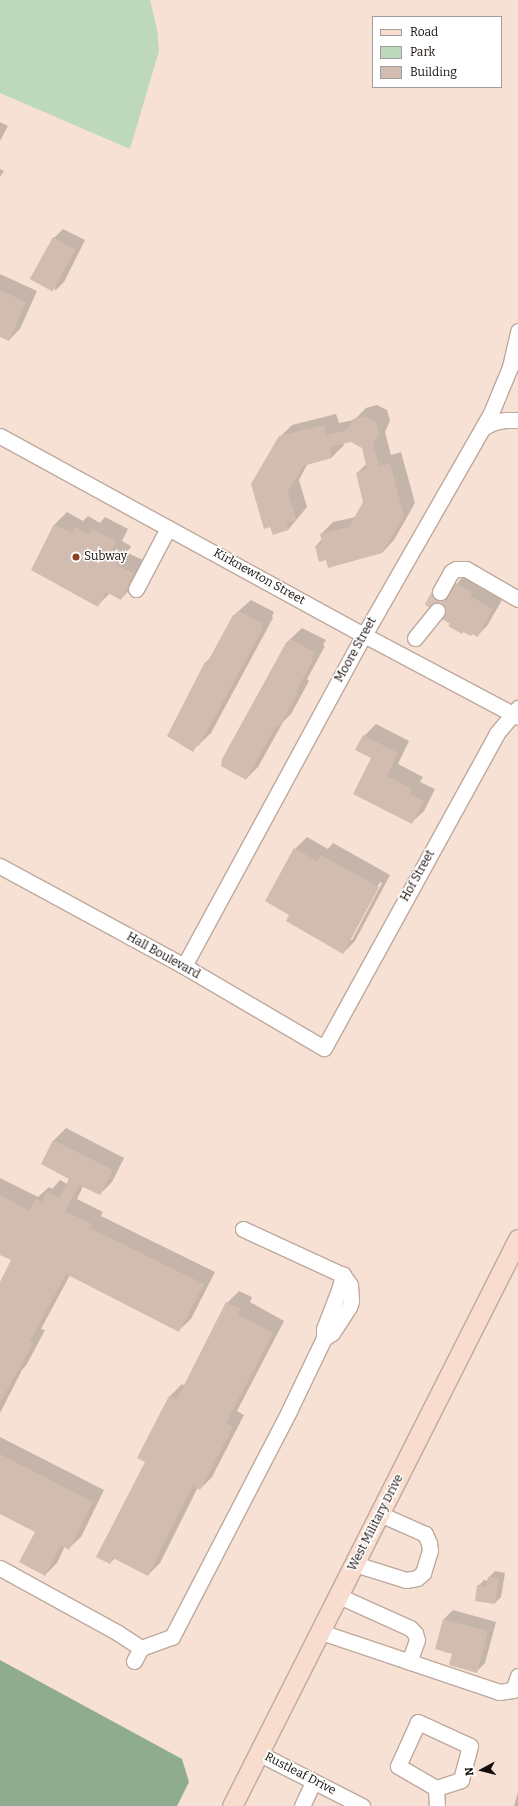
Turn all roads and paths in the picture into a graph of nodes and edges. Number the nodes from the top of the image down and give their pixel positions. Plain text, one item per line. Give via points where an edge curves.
1 (518, 331) edge
2 (518, 420) edge
3 (484, 427) junction
4 (0, 436) edge
5 (168, 528) junction
6 (136, 589) dead end
7 (518, 599) edge
8 (518, 605) edge
9 (434, 609) tunnel mouth
10 (364, 635) junction
11 (415, 638) dead end
12 (516, 713) edge
13 (0, 866) edge
14 (184, 966) junction
15 (324, 1048) joint
16 (243, 1229) dead end
17 (518, 1239) edge
18 (380, 1514) junction
19 (355, 1564) junction
20 (0, 1568) edge
21 (339, 1596) junction
22 (321, 1632) junction
23 (409, 1662) junction
24 (518, 1676) edge
25 (258, 1753) junction
26 (313, 1782) junction
27 (436, 1788) junction
28 (232, 1806) edge
29 (302, 1806) edge
30 (362, 1806) edge
31 (437, 1806) edge

1 - 3 street, Moore Street via 510,367
2 - 3 street via 494,422
3 - 10 street, Moore Street
4 - 5 street, Kirknewton Street
5 - 6 street
5 - 10 street, Kirknewton Street
7 - 8 street via 466,569 451,572 442,593 456,577 462,575
9 - 11 street
10 - 12 street, Kirknewton Street
10 - 14 street, Moore Street
12 - 15 street, Hof Street via 497,733
13 - 14 street, Hall Boulevard
14 - 15 street, Hall Boulevard
16 - 20 street via 343,1275 350,1285 351,1301 332,1333 324,1338 172,1637 138,1655 118,1633
17 - 18 main road, West Military Drive
18 - 19 main road, West Military Drive
18 - 19 street via 425,1534 430,1550 423,1573 418,1578 406,1580
19 - 21 main road, West Military Drive
21 - 22 main road, West Military Drive
21 - 23 street via 410,1628 417,1640
22 - 23 street
22 - 25 main road, West Military Drive
23 - 24 street via 499,1692 512,1690
25 - 26 street, Rustleaf Drive
25 - 28 main road, West Military Drive
26 - 29 street
26 - 30 street, Rustleaf Drive
27 - 27 street via 398,1766 418,1722 470,1746 461,1780
27 - 31 street

